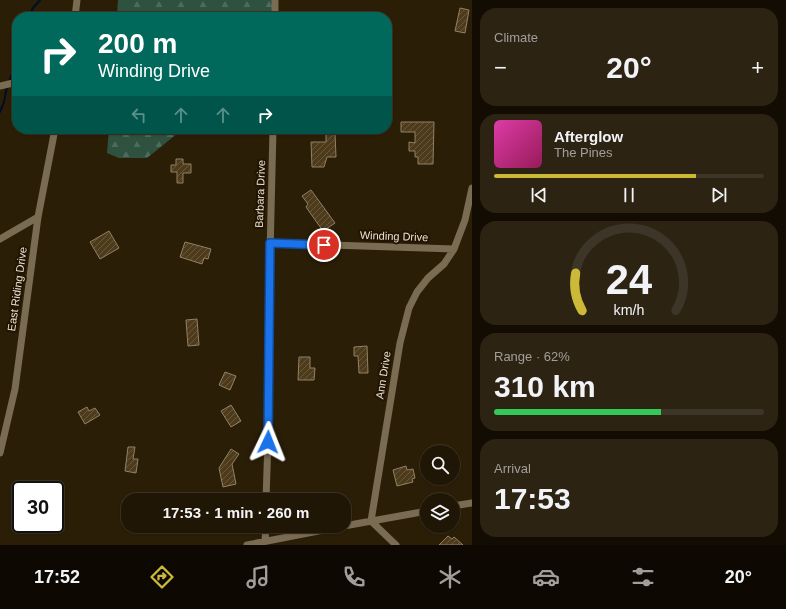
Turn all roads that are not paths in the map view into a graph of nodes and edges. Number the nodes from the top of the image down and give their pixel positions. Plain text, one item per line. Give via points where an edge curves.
1 (77, 0) edge
2 (275, 0) edge
3 (76, 12) edge
4 (275, 12) edge
5 (12, 83) edge
6 (0, 86) edge
7 (54, 134) edge
8 (273, 134) edge
9 (472, 188) edge
10 (38, 217) junction
11 (0, 239) edge
12 (270, 243) junction
13 (454, 249) junction
14 (0, 453) edge
15 (266, 493) edge
16 (472, 503) edge
17 (460, 505) edge
18 (420, 512) edge
19 (371, 521) junction
20 (351, 525) edge
21 (266, 533) edge
22 (307, 533) edge
23 (265, 541) junction
24 (247, 545) edge
25 (396, 545) edge

1 - 3 street
2 - 4 street
5 - 6 street
7 - 10 street, East Riding Drive
8 - 12 street, Barbara Drive
9 - 13 street via 465,220
10 - 11 street
10 - 14 street, East Riding Drive via 15,389
12 - 13 street, Winding Drive
12 - 15 street, Barbara Drive
13 - 19 street, Ann Drive via 444,264 424,282 409,308 400,343
16 - 17 street
18 - 19 street
19 - 20 street
19 - 25 street
21 - 23 street
22 - 23 street
23 - 24 street

